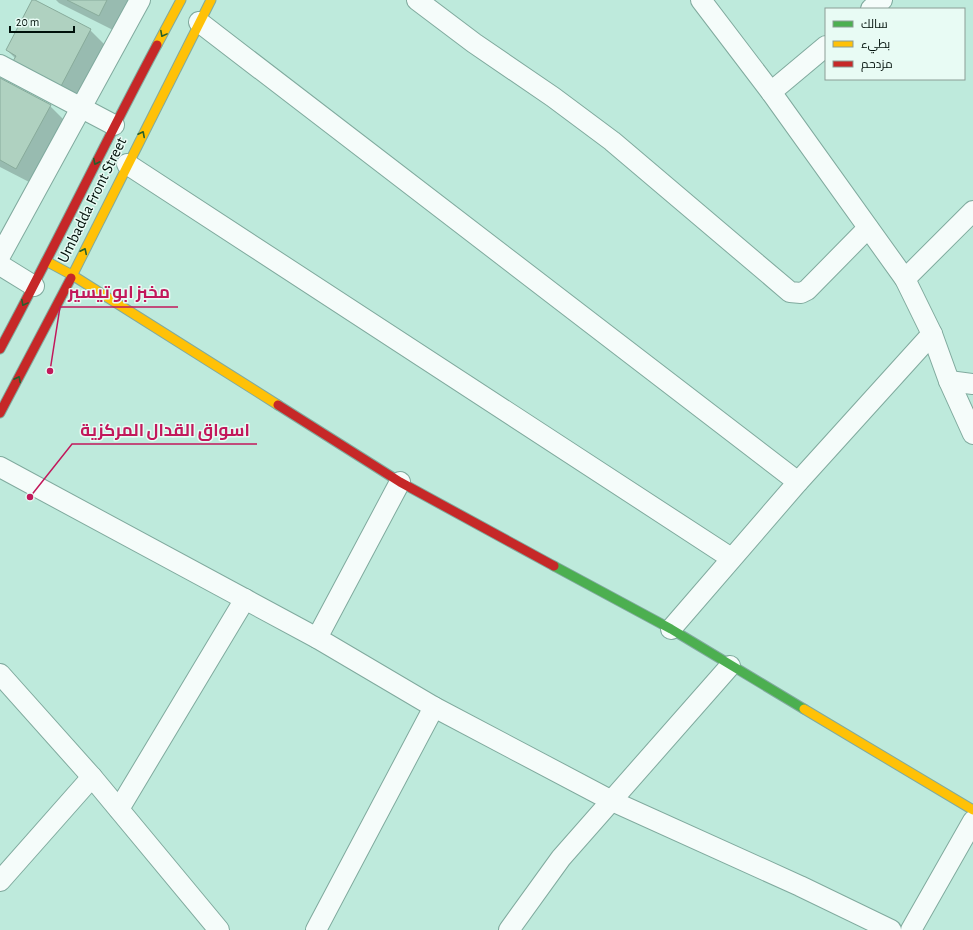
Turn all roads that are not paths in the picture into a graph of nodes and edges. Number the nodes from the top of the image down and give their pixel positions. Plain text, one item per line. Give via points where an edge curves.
1 (140, 0) edge
2 (181, 0) edge
3 (211, 0) edge
4 (417, 0) edge
5 (700, 0) edge
6 (882, 0) edge
7 (872, 8) edge
8 (199, 22) junction
9 (825, 47) edge
10 (0, 65) edge
11 (771, 92) junction
12 (81, 108) junction
13 (114, 126) junction
14 (127, 164) junction
15 (973, 211) edge
16 (868, 228) junction
17 (0, 256) edge
18 (46, 261) junction
19 (0, 265) edge
20 (72, 275) junction
21 (905, 279) junction
22 (34, 286) junction
23 (932, 334) junction
24 (0, 349) edge
25 (949, 381) junction
26 (973, 384) edge
27 (0, 413) edge
28 (973, 434) edge
29 (0, 467) edge
30 (400, 482) junction
31 (798, 482) junction
32 (732, 558) junction
33 (244, 599) junction
34 (671, 629) junction
35 (317, 638) junction
36 (730, 666) junction
37 (0, 674) edge
38 (434, 707) junction
39 (92, 777) junction
40 (612, 801) junction
41 (119, 809) junction
42 (973, 810) edge
43 (973, 821) edge
44 (0, 881) edge
45 (219, 930) edge
46 (316, 930) edge
47 (510, 930) edge
48 (891, 930) edge
49 (912, 930) edge

1 - 12 street
2 -> 13 street, Umbadda Front Street
3 - 8 street, Umbadda Front Street
4 - 16 street via 612,141 790,292 801,293 807,290
5 - 11 street
6 - 7 street
14 -> 8 street, Umbadda Front Street
8 - 31 street
9 - 11 street
10 - 12 street
11 - 16 street
12 - 13 street
12 - 17 street
13 -> 18 street, Umbadda Front Street
20 -> 14 street, Umbadda Front Street
14 - 32 street
15 - 21 street
16 - 21 street
18 - 20 street
18 - 22 street, Umbadda Front Street
19 - 22 street
27 -> 20 street, Umbadda Front Street
20 - 30 street
21 - 23 street
22 -> 24 street, Umbadda Front Street
23 - 25 street
23 - 31 street
25 - 26 street
25 - 28 street
29 - 33 street
30 - 34 street
30 - 35 street
31 - 32 street
32 - 34 street
33 - 35 street
33 - 41 street
34 - 36 street
35 - 38 street
36 - 40 street
36 - 42 street
37 - 39 street
38 - 40 street
38 - 46 street
39 - 41 street
39 - 44 street
40 - 47 street via 561,858
40 - 48 street
41 - 45 street
43 - 49 street

